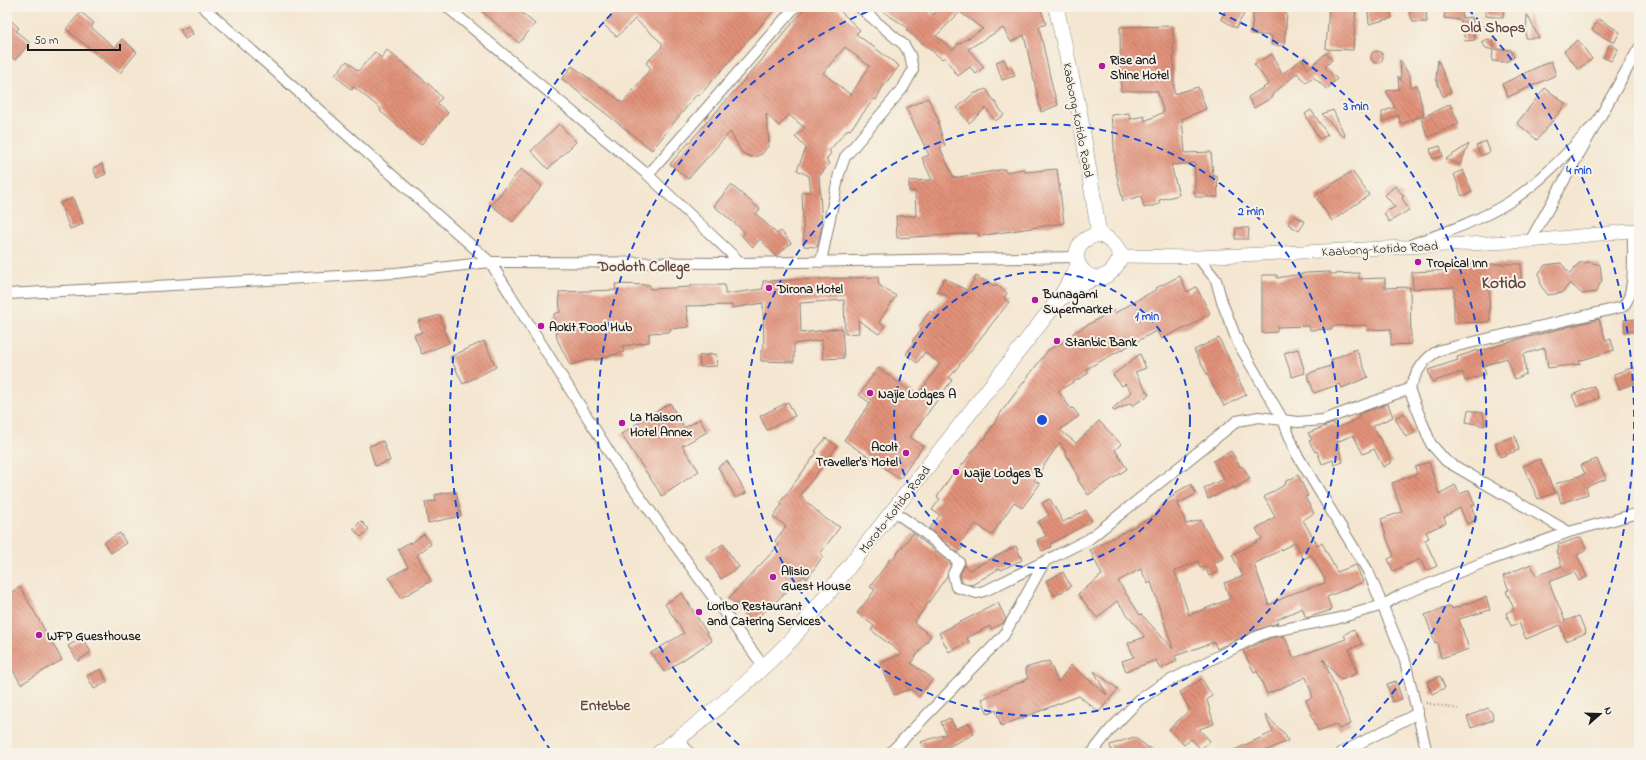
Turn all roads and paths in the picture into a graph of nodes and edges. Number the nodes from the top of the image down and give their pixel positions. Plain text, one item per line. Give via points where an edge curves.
1 (203, 7) edge
2 (447, 7) edge
3 (795, 7) edge
4 (859, 7) edge
5 (1056, 7) edge
6 (1639, 48) edge
7 (1594, 125) junction
8 (648, 175) junction
9 (1636, 230) edge
10 (1099, 234) junction
11 (1530, 241) junction
12 (1408, 246) junction
13 (1121, 256) junction
14 (1198, 256) junction
15 (1077, 261) junction
16 (490, 262) junction
17 (821, 262) junction
18 (741, 263) junction
19 (1093, 278) junction
20 (7, 294) edge
21 (1060, 298) junction
22 (1409, 389) junction
23 (1283, 420) junction
24 (893, 511) junction
25 (1639, 513) edge
26 (1569, 532) junction
27 (1045, 561) junction
28 (1383, 605) junction
29 (764, 667) junction
30 (1415, 700) junction
31 (1458, 709) dead end
32 (1418, 712) junction
33 (679, 739) junction
34 (659, 753) edge
35 (689, 753) edge
36 (890, 753) edge
37 (1092, 753) edge
38 (1341, 753) edge
39 (1427, 753) edge

1 - 16 street
2 - 8 street
3 - 8 street
4 - 17 street via 904,45 910,55 913,70 903,88 845,157 839,174
5 - 10 main road, Kaabong-Kotido Road via 1080,115
6 - 7 street
7 - 11 street
7 - 12 street via 1544,176 1511,201 1464,225
8 - 18 street
9 - 11 street, Kaabong-Kotido Road
9 - 22 street via 1631,291 1626,304 1622,307 1440,350 1431,355 1417,370
10 - 13 main road via 1111,239
10 - 15 main road via 1084,240 1078,247
11 - 12 street, Kaabong-Kotido Road
12 - 14 street, Kaabong-Kotido Road
13 - 14 street, Kaabong-Kotido Road
13 - 19 main road via 1112,273 1103,278
14 - 23 street via 1216,280 1238,343
15 - 17 street
15 - 19 main road via 1085,274
15 - 21 main road, Moroto-Kotido Road
16 - 18 street
16 - 20 street via 396,273
16 - 29 street via 623,474
17 - 18 street
19 - 21 main road, Moroto-Kotido Road
21 - 24 main road, Moroto-Kotido Road
22 - 23 street via 1323,420
22 - 26 street via 1431,444 1446,461
23 - 27 street via 1259,416 1237,421 1089,539
23 - 28 street via 1296,453 1368,571
24 - 27 street via 959,562 953,574 956,587 977,592 987,590
24 - 29 main road, Moroto-Kotido Road via 792,639
25 - 26 street
26 - 28 street via 1487,561 1399,596
27 - 36 street via 1004,635
28 - 30 street via 1404,657
28 - 37 street via 1268,632 1238,645 1160,685 1139,700
29 - 33 main road, Moroto-Kotido Road
30 - 31 path
30 - 32 street
32 - 38 street
32 - 39 street
33 - 34 main road, Moroto-Kotido Road
33 - 35 street

